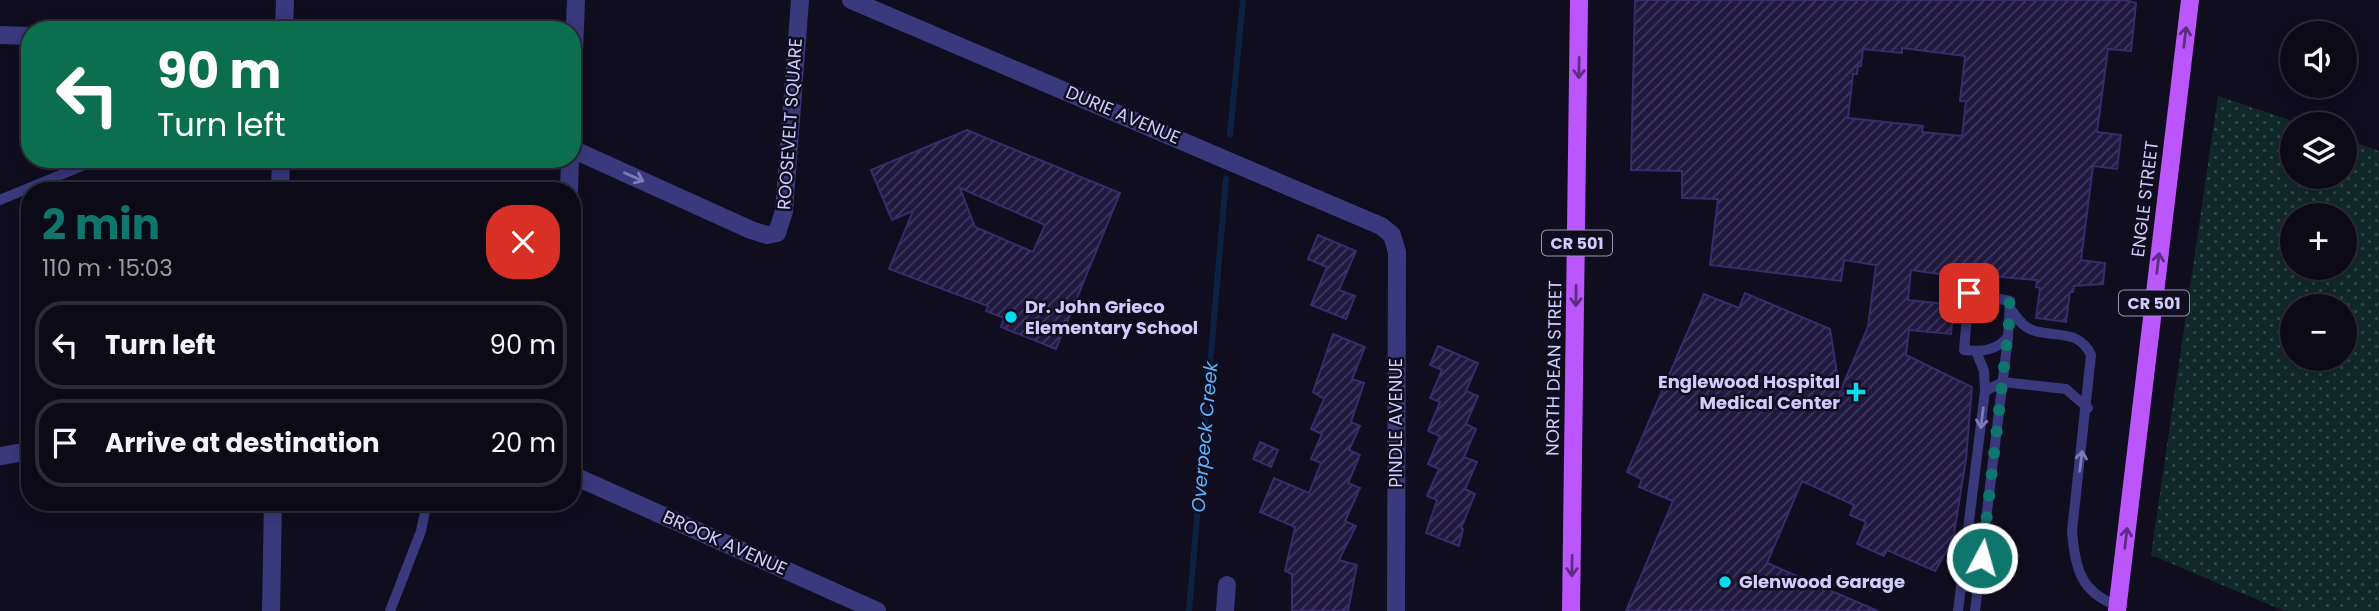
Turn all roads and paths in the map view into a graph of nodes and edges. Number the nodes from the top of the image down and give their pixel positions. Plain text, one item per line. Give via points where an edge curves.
1 (285, 0) edge
2 (576, 0) edge
3 (800, 0) edge
4 (851, 0) edge
5 (1579, 0) edge
6 (2190, 0) edge
7 (284, 21) edge
8 (575, 21) edge
9 (0, 35) edge
10 (21, 36) edge
11 (581, 153) edge
12 (78, 168) edge
13 (45, 182) edge
14 (21, 192) edge
15 (0, 201) edge
16 (1392, 235) joint
17 (2011, 311) junction
18 (2008, 337) junction
19 (1976, 351) junction
20 (2003, 382) junction
21 (1985, 391) junction
22 (2088, 408) junction
23 (21, 452) edge
24 (0, 456) edge
25 (581, 479) edge
26 (273, 511) edge
27 (425, 511) edge
28 (1227, 585) dead end
29 (2117, 608) edge
30 (271, 611) edge
31 (390, 611) edge
32 (877, 611) edge
33 (1225, 611) edge
34 (1396, 611) edge
35 (1571, 611) edge
36 (1958, 611) edge
37 (1975, 611) edge

1 - 7 street
2 - 8 street
11 -> 3 street, ROOSEVELT SQUARE via 751,230 777,233 784,211
4 - 16 street, DURIE AVENUE via 1369,220
5 -> 35 main road, NORTH DEAN STREET / CR 501
29 -> 6 main road, ENGLE STREET / CR 501
9 - 10 street
12 - 13 lane
14 - 15 lane
16 - 34 street, PINDLE AVENUE via 1397,252
17 - 18 lane
17 - 19 lane via 2007,299 1969,293 1964,350
17 - 22 lane via 2033,330 2074,336 2087,347 2092,365
18 - 19 lane via 1999,346
18 - 20 lane
19 - 21 lane
20 - 21 lane
20 - 22 lane via 2066,389
20 - 37 lane
21 -> 36 lane
29 -> 22 lane via 2091,592 2074,558 2072,531
23 - 24 street
25 - 32 street, BROOK AVENUE
26 - 30 street
27 - 31 lane
28 - 33 street

